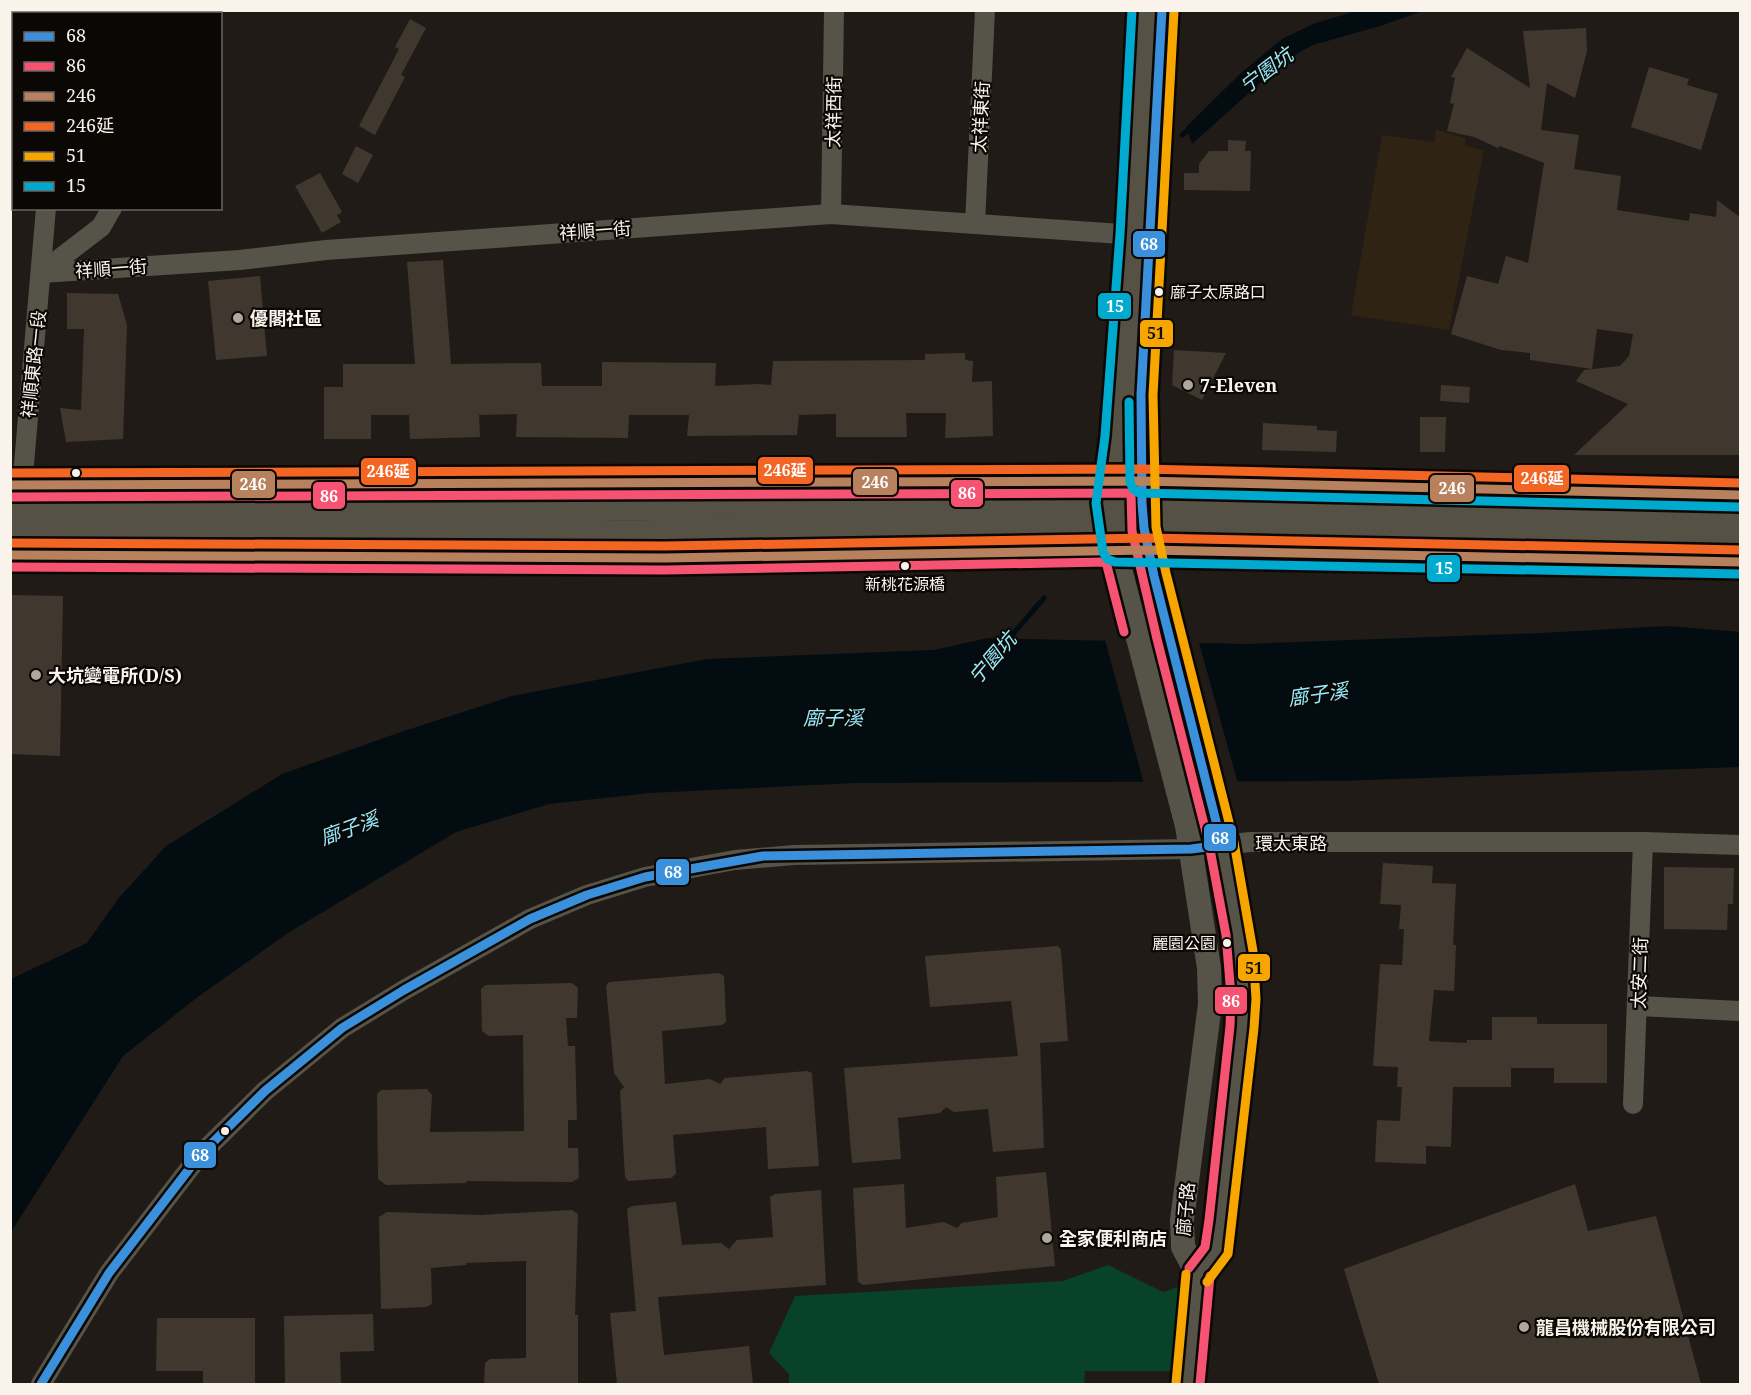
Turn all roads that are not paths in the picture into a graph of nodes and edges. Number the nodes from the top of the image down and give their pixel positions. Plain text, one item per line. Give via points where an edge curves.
1 (834, 10) edge
2 (985, 10) edge
3 (1144, 10) edge
4 (1162, 10) edge
5 (46, 210) edge
6 (111, 210) edge
7 (831, 214) junction
8 (975, 224) junction
9 (1141, 236) junction
10 (41, 273) junction
11 (1740, 495) edge
12 (1111, 516) junction
13 (1740, 516) edge
14 (15, 520) edge
15 (1146, 528) junction
16 (1740, 538) edge
17 (1740, 562) edge
18 (1220, 835) junction
19 (1189, 837) junction
20 (1643, 842) junction
21 (1740, 845) edge
22 (1638, 1006) junction
23 (1740, 1011) edge
24 (1633, 1104) dead end
25 (1198, 1275) junction
26 (41, 1384) edge
27 (1188, 1384) edge

1 - 7 street, 太祥西街
2 - 8 street, 太祥東街
3 - 9 main road
4 - 9 main road
5 - 10 street, 祥順東路一段
6 - 10 street via 101,227
7 - 8 street, 祥順一街
7 - 10 street, 祥順一街
8 - 9 street, 祥順一街
9 - 12 main road
9 - 15 main road
10 - 14 street, 祥順東路一段
11 - 15 main road
12 - 14 main road
12 - 14 main road via 617,534
12 - 15 main road
12 - 15 main road
12 - 19 street via 1123,579
13 - 15 main road
15 - 16 main road
15 - 17 main road
15 - 18 street
18 - 19 street, 環太東路
18 - 20 street, 環太東路 via 1250,842
18 - 25 street, 廍子路 via 1244,1000 1216,1252
19 - 25 street, 廍子路 via 1210,995 1182,1221 1182,1247
19 - 26 street, 環太東路 via 764,856 645,877 530,919 342,1028 250,1105 200,1155 133,1240
20 - 21 street, 環太東路
20 - 22 street, 太安二街
22 - 23 street
22 - 24 street, 太安二街
25 - 27 street

